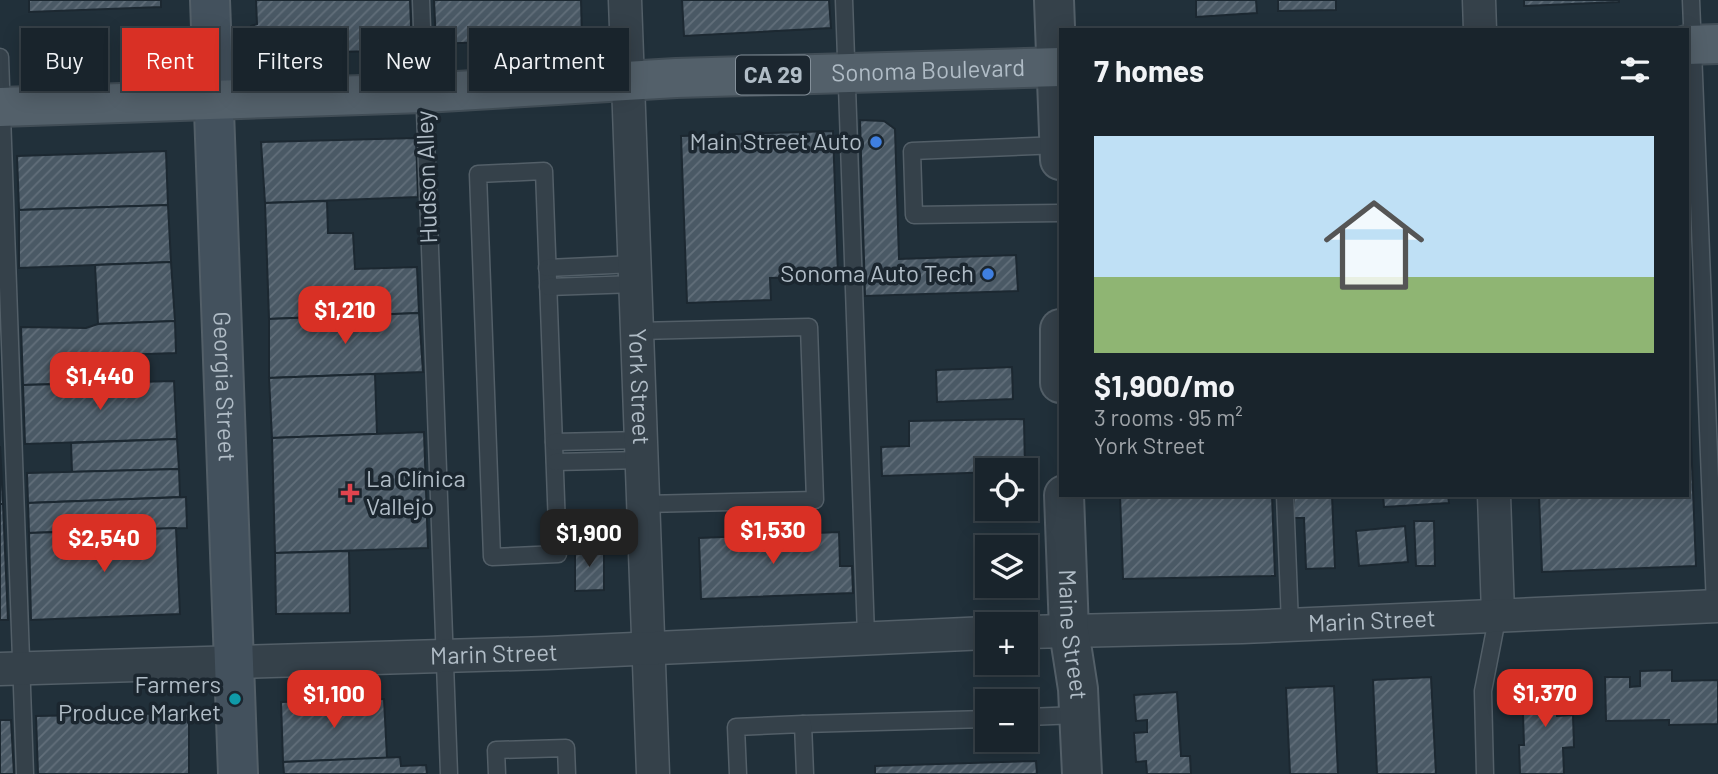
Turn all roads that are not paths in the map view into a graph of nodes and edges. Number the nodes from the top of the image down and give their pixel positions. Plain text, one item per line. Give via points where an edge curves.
1 (210, 0) edge
2 (421, 0) edge
3 (625, 0) edge
4 (844, 0) edge
5 (1054, 0) edge
6 (1479, 0) edge
7 (1691, 0) edge
8 (626, 28) edge
9 (1480, 28) edge
10 (1699, 44) edge
11 (0, 57) edge
12 (1059, 67) edge
13 (846, 72) junction
14 (629, 80) joint
15 (469, 91) edge
16 (424, 93) junction
17 (212, 99) junction
18 (1, 107) edge
19 (1059, 145) edge
20 (1059, 213) edge
21 (547, 268) junction
22 (636, 274) junction
23 (548, 287) junction
24 (638, 331) junction
25 (5, 360) edge
26 (554, 442) junction
27 (642, 450) junction
28 (555, 462) junction
29 (1064, 497) edge
30 (1285, 497) edge
31 (1494, 497) edge
32 (644, 504) junction
33 (1716, 606) edge
34 (1498, 614) junction
35 (1290, 624) junction
36 (1069, 631) junction
37 (1038, 632) edge
38 (975, 633) edge
39 (866, 636) junction
40 (649, 648) junction
41 (444, 657) junction
42 (233, 663) junction
43 (10, 669) edge
44 (1080, 715) junction
45 (1038, 717) edge
46 (975, 719) edge
47 (803, 724) junction
48 (25, 774) edge
49 (238, 774) edge
50 (449, 774) edge
51 (497, 774) edge
52 (567, 774) edge
53 (653, 774) edge
54 (738, 774) edge
55 (805, 774) edge
56 (1082, 774) edge
57 (1485, 774) edge

1 - 17 main road, Georgia Street
2 - 16 lane, Hudson Alley
3 - 8 street, York Street
4 - 13 lane
5 - 12 street
6 - 9 street
7 - 10 lane
10 - 33 lane
11 - 18 lane
12 - 13 main road, Sonoma Boulevard / CA 29
13 - 14 main road, Sonoma Boulevard / CA 29
13 - 39 lane
14 - 22 street, York Street
15 - 16 main road, Sonoma Boulevard / CA 29
16 - 17 main road, Sonoma Boulevard / CA 29
16 - 41 lane, Hudson Alley
17 - 18 main road, Sonoma Boulevard / CA 29
17 - 42 main road, Georgia Street
18 - 25 lane
19 - 20 lane via 912,151 914,215
21 - 22 lane
21 - 23 lane
21 - 28 lane via 544,171 478,174 492,557 558,554
22 - 23 lane
22 - 24 street, York Street
23 - 26 lane
24 - 27 street, York Street
24 - 32 lane via 809,327 815,500
25 - 43 lane
26 - 27 lane
26 - 28 lane
27 - 28 lane
27 - 32 street, York Street
29 - 36 street, Maine Street
30 - 35 lane
31 - 34 street
32 - 40 street, York Street
33 - 34 street, Marin Street
34 - 35 street, Marin Street
34 - 57 lane via 1483,691
35 - 36 street, Marin Street
36 - 37 street, Marin Street
36 - 44 street, Maine Street
38 - 39 street, Marin Street
39 - 40 street, Marin Street
40 - 41 street, Marin Street
40 - 53 street, York Street
41 - 42 street, Marin Street
41 - 50 lane, Hudson Alley
42 - 43 street, Marin Street
42 - 49 main road, Georgia Street
43 - 48 lane
44 - 45 lane
44 - 56 street, Maine Street
46 - 47 lane
47 - 54 lane via 736,727
47 - 55 lane
51 - 52 lane via 496,750 566,748

